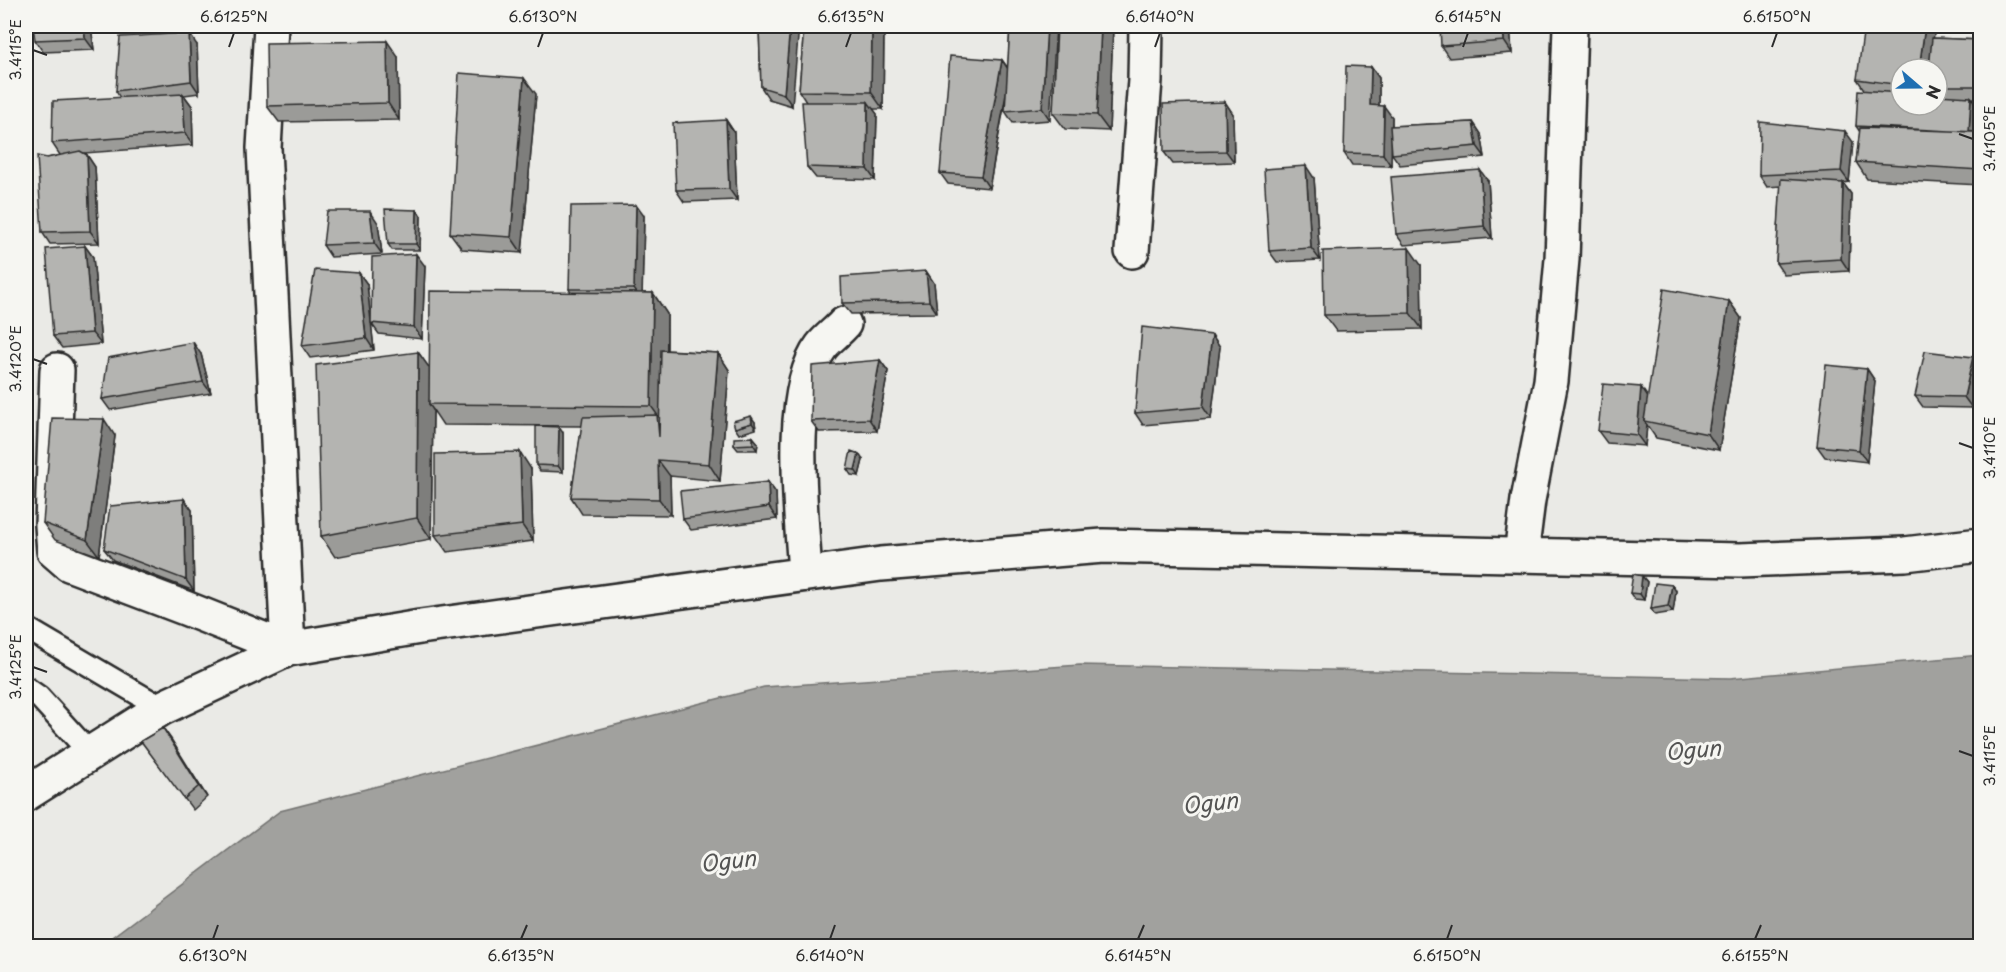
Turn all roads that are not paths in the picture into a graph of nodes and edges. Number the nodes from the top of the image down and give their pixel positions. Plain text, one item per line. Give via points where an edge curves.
1 (271, 26) edge
2 (1146, 26) edge
3 (1570, 26) edge
4 (1132, 251) dead end
5 (844, 324) dead end
6 (57, 370) dead end
7 (1980, 545) edge
8 (1521, 555) junction
9 (805, 574) junction
10 (26, 628) edge
11 (288, 649) junction
12 (26, 688) edge
13 (162, 708) junction
14 (90, 753) junction
15 (26, 794) edge

1 - 11 street via 264,148
2 - 4 street
3 - 8 street via 1562,259 1552,370
5 - 9 street via 821,347 811,365 802,399 799,445
6 - 11 street via 54,551 69,564
7 - 8 street via 1905,554 1740,560
8 - 9 street via 1103,546
9 - 11 street
10 - 13 lane
11 - 13 street
12 - 14 lane
13 - 14 street
14 - 15 street

